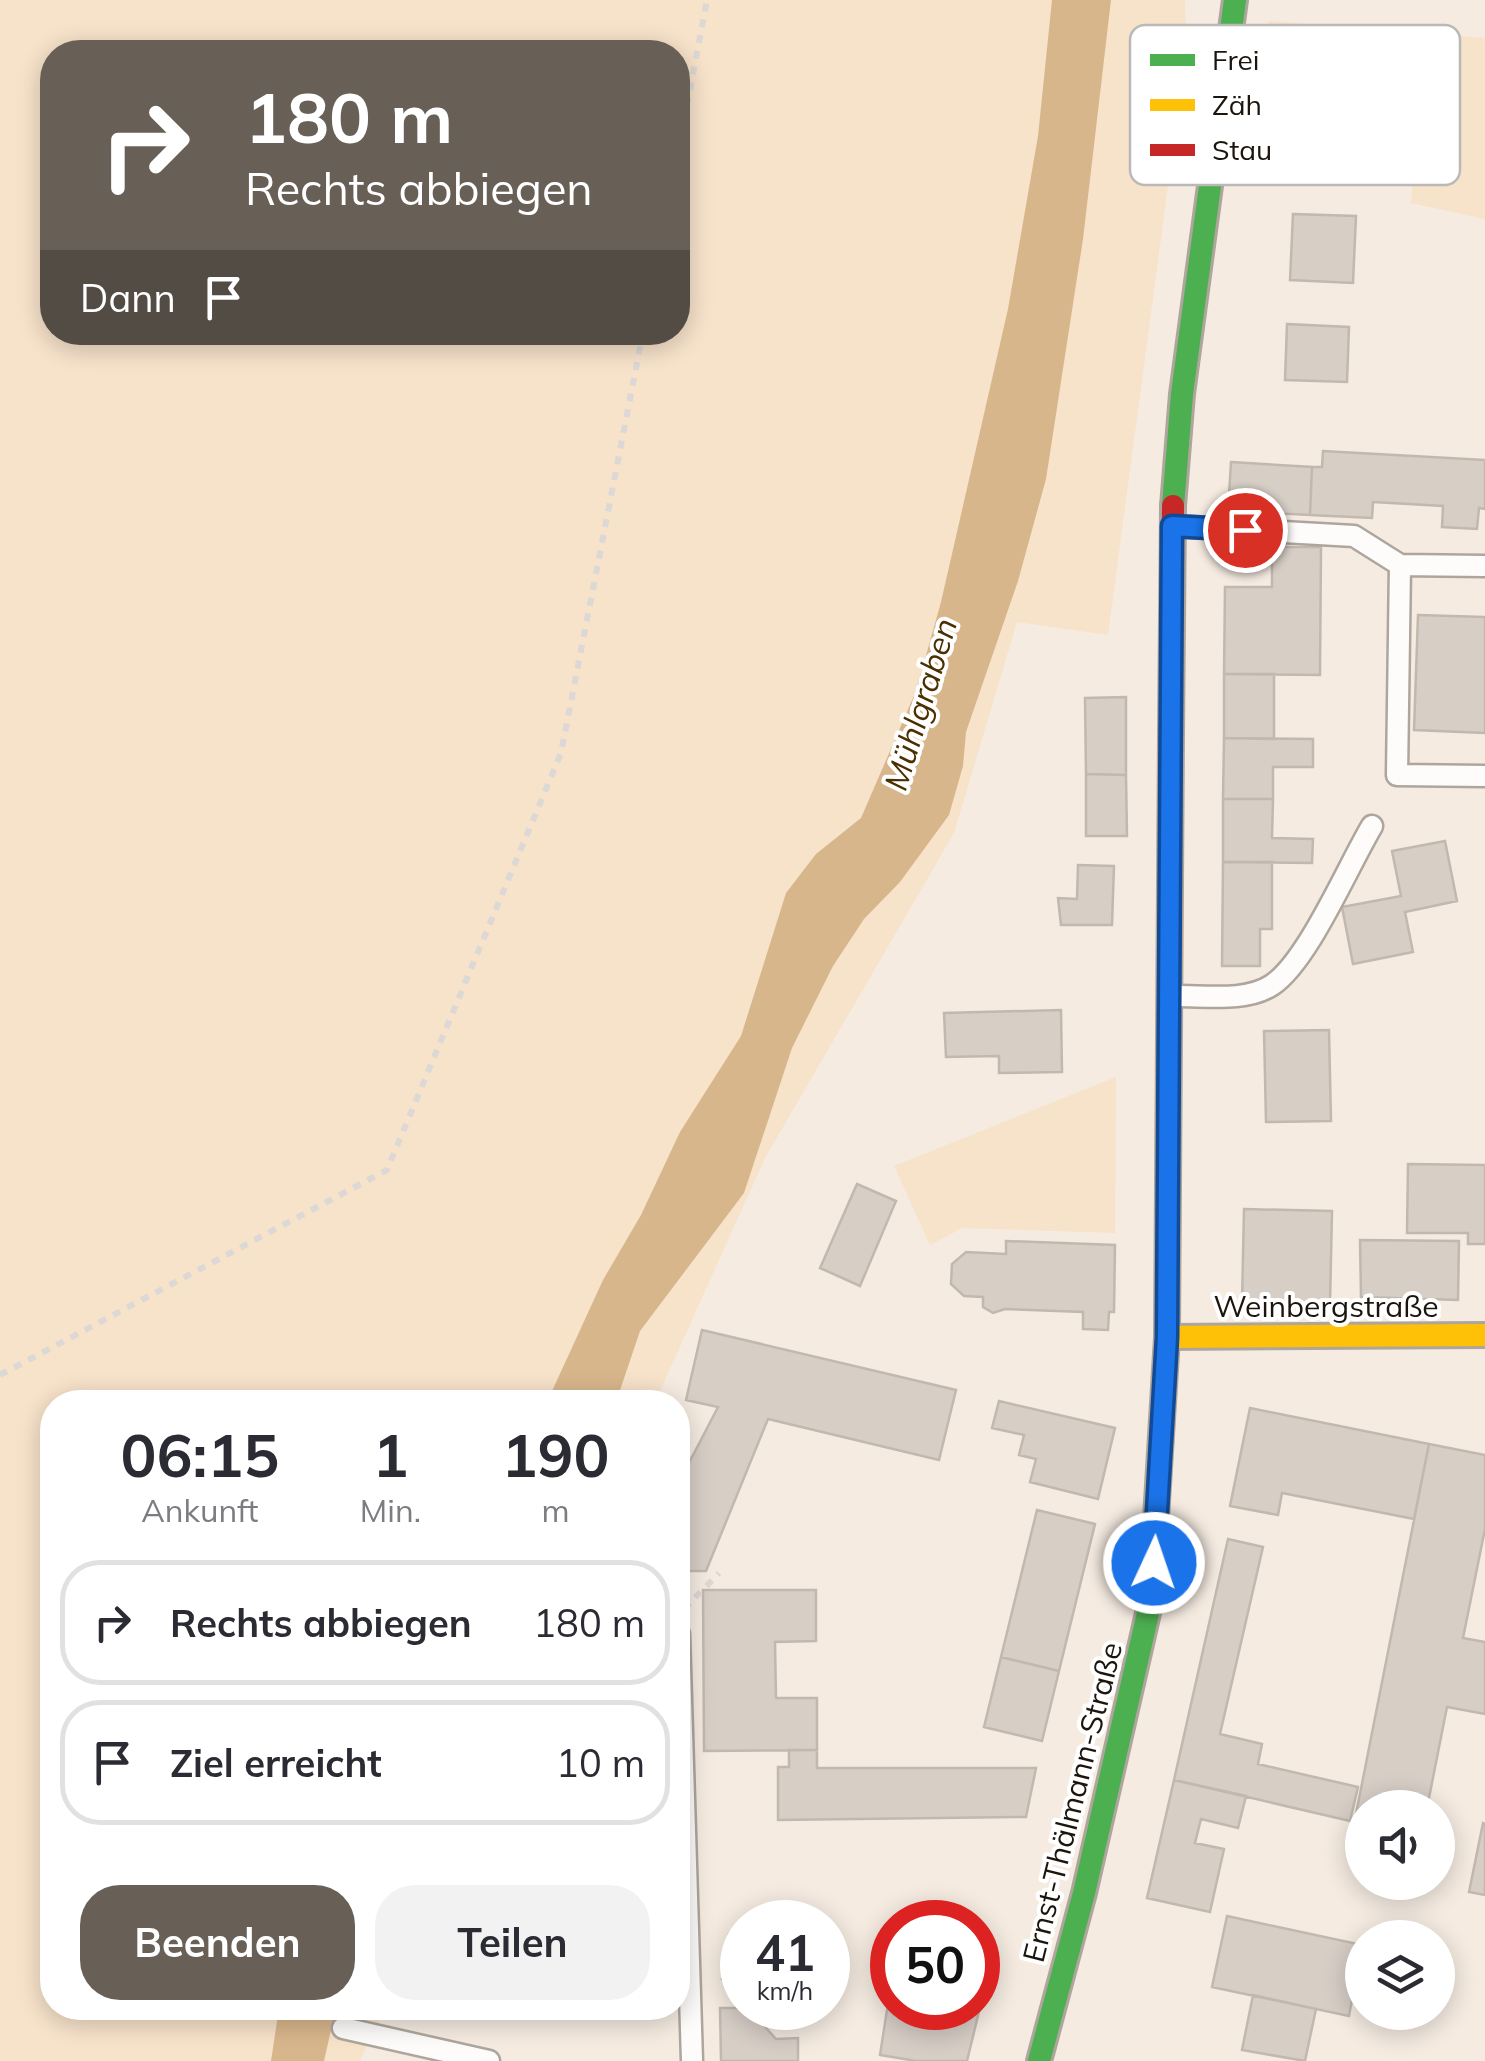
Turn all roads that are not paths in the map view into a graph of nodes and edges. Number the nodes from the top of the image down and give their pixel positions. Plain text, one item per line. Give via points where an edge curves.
1 (1235, 0) edge
2 (1232, 25) edge
3 (1210, 185) edge
4 (1172, 526) junction
5 (1400, 565) junction
6 (1485, 566) edge
7 (1485, 776) edge
8 (1372, 826) dead end
9 (1169, 996) junction
10 (1485, 1335) edge
11 (1167, 1337) junction
12 (690, 1995) edge
13 (343, 2028) dead end
14 (489, 2061) edge
15 (692, 2061) edge
16 (1039, 2061) edge

1 - 2 main road, Ernst-Thälmann-Straße
3 - 4 main road, Ernst-Thälmann-Straße
4 - 5 lane via 1354,536
4 - 9 main road, Ernst-Thälmann-Straße
5 - 6 lane
5 - 7 lane via 1397,775
8 - 9 lane via 1296,963 1271,986 1244,995
9 - 11 main road, Ernst-Thälmann-Straße
10 - 11 main road, Weinbergstraße
11 - 16 main road, Ernst-Thälmann-Straße via 1151,1600
12 - 15 lane
13 - 14 lane

